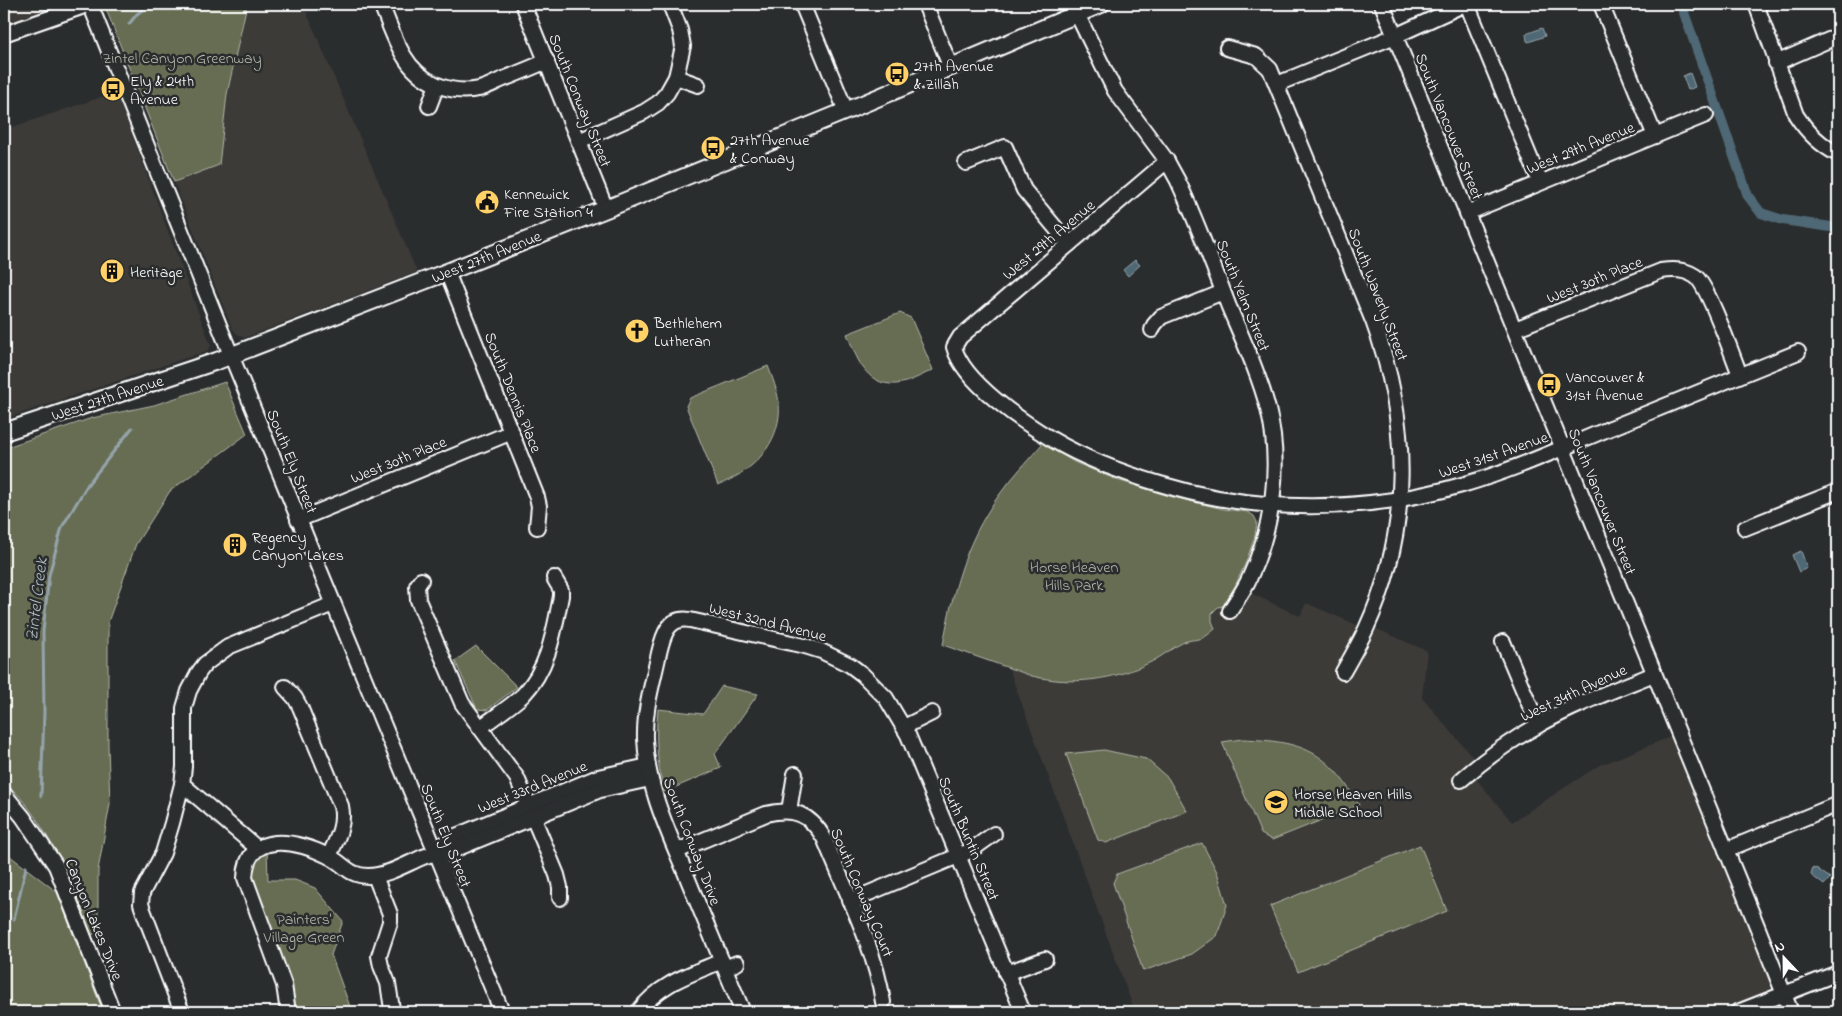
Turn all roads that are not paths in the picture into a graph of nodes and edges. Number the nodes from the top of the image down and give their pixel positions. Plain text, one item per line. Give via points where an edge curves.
1 (90, 4) edge
2 (381, 4) edge
3 (523, 4) edge
4 (670, 4) edge
5 (802, 4) edge
6 (925, 4) edge
7 (1101, 4) edge
8 (1382, 4) edge
9 (1466, 4) edge
10 (1601, 4) edge
11 (1756, 4) edge
12 (1077, 14) junction
13 (4, 34) edge
14 (1395, 36) junction
15 (1838, 36) edge
16 (1227, 48) dead end
17 (547, 61) junction
18 (1776, 63) junction
19 (950, 68) junction
20 (676, 77) junction
21 (1277, 84) junction
22 (438, 85) junction
23 (698, 85) dead end
24 (429, 106) dead end
25 (846, 111) junction
26 (1706, 115) dead end
27 (1655, 136) junction
28 (579, 141) junction
29 (1838, 154) edge
30 (1167, 161) junction
31 (966, 163) dead end
32 (1540, 182) junction
33 (606, 209) junction
34 (1467, 213) junction
35 (1069, 244) junction
36 (447, 272) junction
37 (1223, 292) junction
38 (1152, 330) dead end
39 (1515, 330) junction
40 (954, 347) joint
41 (1798, 352) dead end
42 (231, 356) junction
43 (1740, 375) junction
44 (4, 432) edge
45 (512, 432) junction
46 (1563, 448) junction
47 (1838, 491) edge
48 (1400, 499) junction
49 (1271, 505) junction
50 (298, 520) junction
51 (537, 527) dead end
52 (1745, 528) dead end
53 (554, 578) dead end
54 (420, 580) dead end
55 (333, 604) junction
56 (1230, 611) dead end
57 (676, 621) joint
58 (1503, 642) dead end
59 (1343, 672) dead end
60 (1654, 674) junction
61 (873, 684) joint
62 (285, 687) dead end
63 (932, 713) dead end
64 (1538, 725) junction
65 (904, 727) junction
66 (480, 728) junction
67 (649, 773) junction
68 (795, 774) dead end
69 (1461, 780) dead end
70 (182, 784) junction
71 (4, 794) edge
72 (1838, 804) edge
73 (789, 811) junction
74 (532, 812) junction
75 (994, 834) dead end
76 (257, 848) junction
77 (1726, 850) junction
78 (677, 851) junction
79 (436, 853) junction
80 (329, 856) junction
81 (958, 856) junction
82 (375, 876) junction
83 (560, 898) dead end
84 (850, 901) junction
85 (1045, 959) dead end
86 (728, 964) junction
87 (1006, 973) junction
88 (1838, 973) edge
89 (1784, 994) junction
90 (882, 1002) dead end
91 (392, 1009) dead end
92 (113, 1012) edge
93 (182, 1012) edge
94 (288, 1012) edge
95 (502, 1012) edge
96 (638, 1012) edge
97 (743, 1012) edge
98 (1023, 1012) edge
99 (1738, 1012) edge
100 (1791, 1012) edge

1 - 13 street
1 - 42 street, South Ely Street
2 - 22 street via 410,66 420,76
3 - 17 street, South Conway Street
4 - 20 street via 683,46
5 - 25 street
6 - 19 street
7 - 12 main road, West 27th Avenue
8 - 14 street, South Vancouver Street
9 - 14 street
9 - 32 street
10 - 27 street
11 - 18 street
12 - 19 main road, West 27th Avenue
12 - 30 street, South Yelm Street via 1115,90
14 - 21 street
14 - 34 street, South Vancouver Street
15 - 18 street
16 - 21 street, South Waverly Street via 1256,56 1270,69
17 - 22 street via 481,88 450,89
17 - 28 street, South Conway Street
18 - 29 street via 1804,127 1815,139
19 - 25 main road, West 27th Avenue
20 - 23 street
20 - 28 street via 658,104
21 - 48 street, South Waverly Street via 1373,320 1387,363 1400,434
22 - 24 street
25 - 33 main road, West 27th Avenue
26 - 27 street, West 29th Avenue
27 - 32 street, West 29th Avenue
28 - 33 street, South Conway Street
30 - 35 street, West 29th Avenue
30 - 37 street, South Yelm Street
31 - 35 street via 1005,147 1024,190
32 - 34 street, West 29th Avenue
33 - 36 main road, West 27th Avenue
34 - 39 street, South Vancouver Street
35 - 40 street, West 29th Avenue via 960,337
36 - 42 main road, West 27th Avenue
36 - 45 street, South Dennis Place
37 - 38 street via 1161,317
37 - 49 street, South Yelm Street via 1268,410 1274,456
39 - 43 street, West 30th Place via 1661,271 1687,272 1695,276 1705,289
39 - 46 street, South Vancouver Street
40 - 49 street, West 31st Avenue via 963,366 992,397 1042,433 1085,456 1125,473 1180,490 1233,502
41 - 43 street, West 31st Avenue
42 - 44 main road, West 27th Avenue
42 - 50 street, South Ely Street
43 - 46 street, West 31st Avenue
45 - 50 street, West 30th Place
45 - 51 street, South Dennis Place via 538,497
46 - 48 street, West 31st Avenue via 1462,485
46 - 60 street, South Vancouver Street
47 - 52 street
48 - 49 street, West 31st Avenue via 1334,506
48 - 59 street, South Waverly Street via 1386,576 1367,628
49 - 56 street, South Yelm Street via 1255,567
50 - 55 street, South Ely Street
53 - 66 street via 562,596 543,666 522,695
54 - 66 street via 418,600 459,697
55 - 70 street via 228,647 205,664 189,691 184,708
55 - 79 street, South Ely Street
57 - 61 street, West 32nd Avenue via 690,620 822,651 850,665
57 - 67 street, South Conway Drive via 663,636 649,695 645,732
58 - 64 street
60 - 64 street, West 34th Avenue
60 - 77 street, South Vancouver Street
61 - 65 street, South Buntin Street
62 - 80 street via 300,707 341,806 341,829
63 - 65 street
64 - 69 street, West 34th Avenue
65 - 81 street, South Buntin Street
66 - 74 street via 517,778
67 - 74 street, West 33rd Avenue via 598,777
67 - 78 street, South Conway Drive via 655,798
68 - 73 street
70 - 76 street
70 - 93 street via 163,853 141,898
71 - 92 street, Canyon Lakes Drive via 56,866
72 - 77 street
73 - 78 street via 766,814
73 - 84 street, South Conway Court via 809,819 818,829
74 - 79 street, West 33rd Avenue via 451,838
74 - 83 street via 557,875
75 - 81 street
76 - 80 street via 281,843
76 - 94 street via 248,859 245,878 284,985
77 - 89 street, South Vancouver Street
78 - 86 street, South Conway Drive
79 - 82 street, West 33rd Avenue
79 - 95 street, South Ely Street
80 - 82 street via 353,873
81 - 84 street
81 - 87 street, South Buntin Street
82 - 91 street via 390,914 379,956
84 - 90 street, South Conway Court via 873,957
85 - 87 street
86 - 96 street via 666,986
86 - 97 street, South Conway Drive
87 - 98 street, South Buntin Street
88 - 89 street
89 - 99 street
89 - 100 street, South Vancouver Street

